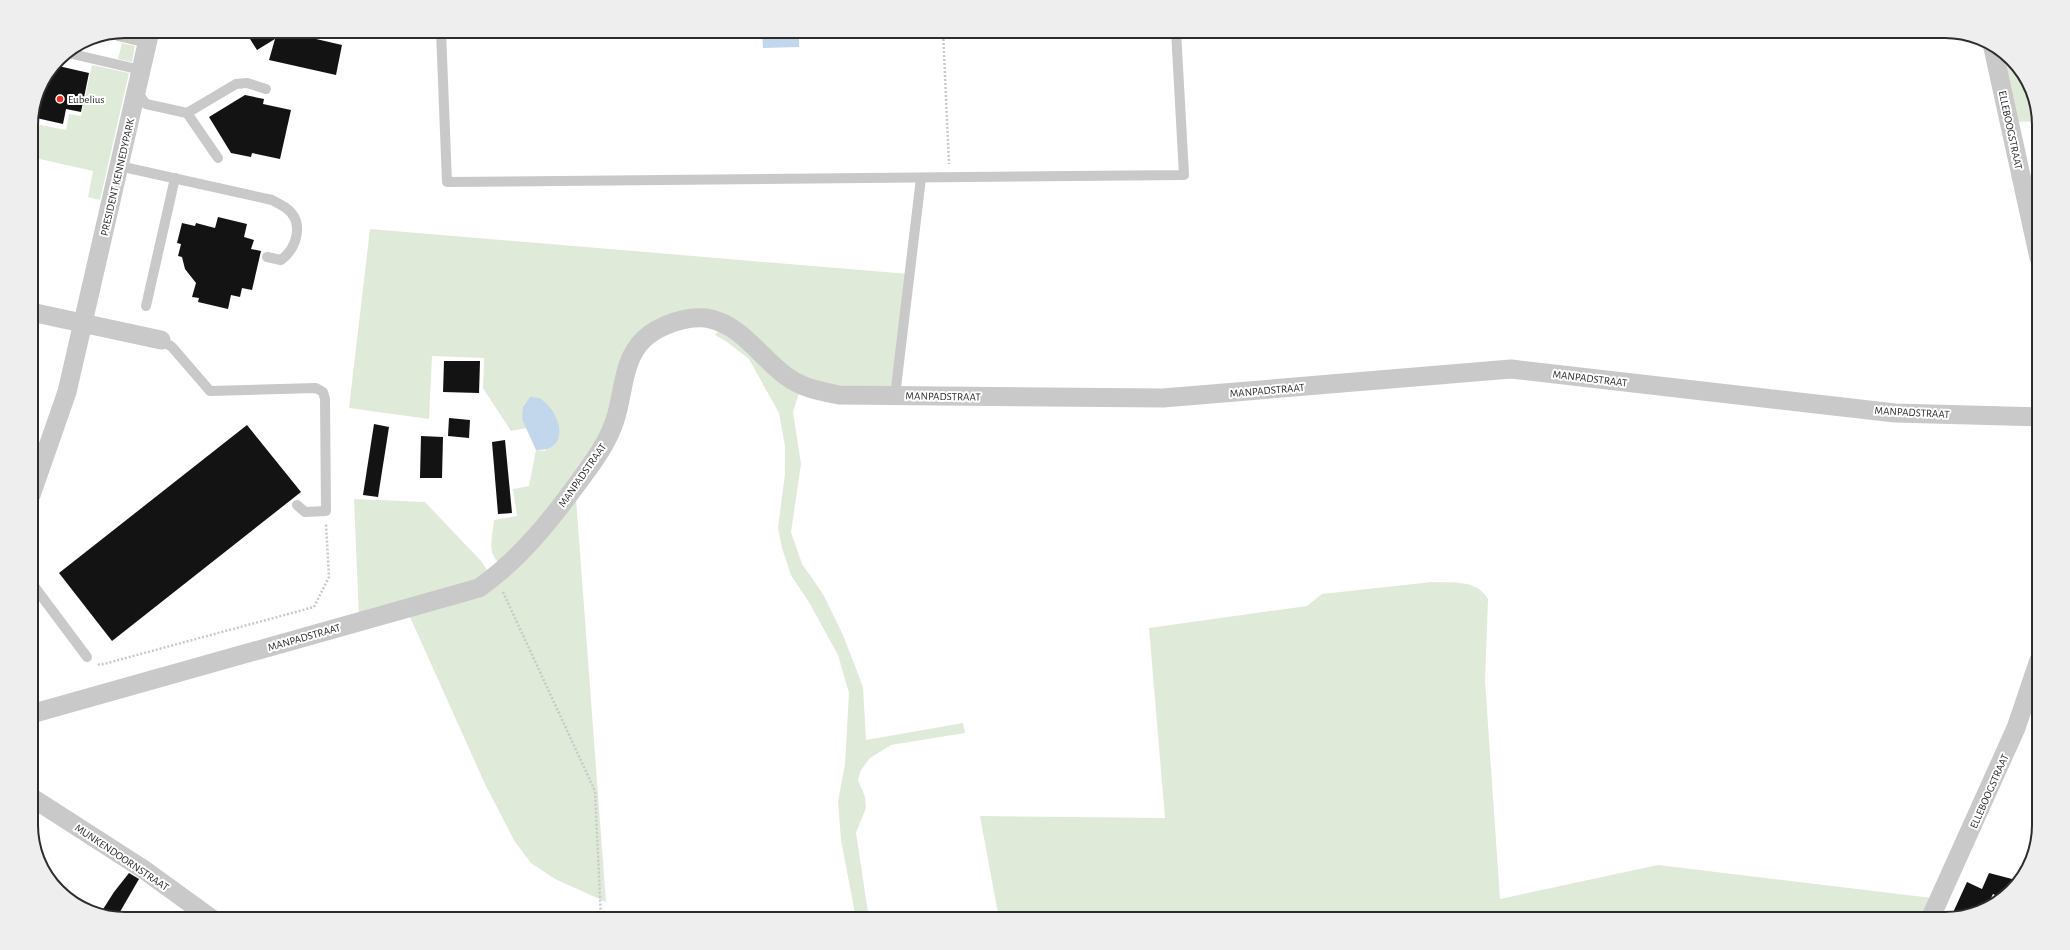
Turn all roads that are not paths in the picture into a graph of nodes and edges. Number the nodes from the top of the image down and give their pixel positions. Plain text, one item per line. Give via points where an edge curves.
1 (148, 38) edge
2 (441, 38) edge
3 (1176, 38) edge
4 (1994, 54) edge
5 (75, 55) edge
6 (141, 70) junction
7 (266, 89) dead end
8 (137, 92) junction
9 (187, 113) junction
10 (218, 158) dead end
11 (119, 166) junction
12 (175, 178) junction
13 (921, 178) junction
14 (2032, 226) edge
15 (267, 257) dead end
16 (146, 306) dead end
17 (38, 313) edge
18 (84, 323) junction
19 (161, 340) joint
20 (895, 396) junction
21 (2032, 417) edge
22 (38, 475) edge
23 (297, 505) dead end
24 (38, 591) edge
25 (87, 657) road end
26 (2032, 681) edge
27 (38, 712) edge
28 (38, 802) edge
29 (202, 912) edge
30 (1933, 912) edge

1 - 6 street, PRESIDENT KENNEDYPARK
2 - 13 lane via 447,182
3 - 13 lane via 1184,176
4 - 14 street, ELLEBOOGSTRAAT
5 - 6 lane
6 - 8 street, PRESIDENT KENNEDYPARK
7 - 9 lane via 247,83 236,84
8 - 9 lane via 146,104
8 - 11 street, PRESIDENT KENNEDYPARK
9 - 10 lane
11 - 12 lane
11 - 18 street, PRESIDENT KENNEDYPARK
12 - 15 lane via 272,200 288,209 295,220 295,245 281,260
12 - 16 lane
13 - 20 lane
17 - 18 street
18 - 19 street
18 - 22 street, PRESIDENT KENNEDYPARK via 67,392
19 - 23 lane via 172,347 210,391 316,388 323,392 326,511 305,512
20 - 21 street, MANPADSTRAAT via 1163,398 1511,369 1895,413
20 - 27 street, MANPADSTRAAT via 839,395 808,389 786,376 746,339 718,322 694,318 663,327 644,339 634,352 627,367 615,420 596,458 521,552 480,588
24 - 25 lane
26 - 30 street, ELLEBOOGSTRAAT via 2016,728
28 - 29 street, MUNKENDOORNSTRAAT via 143,869

